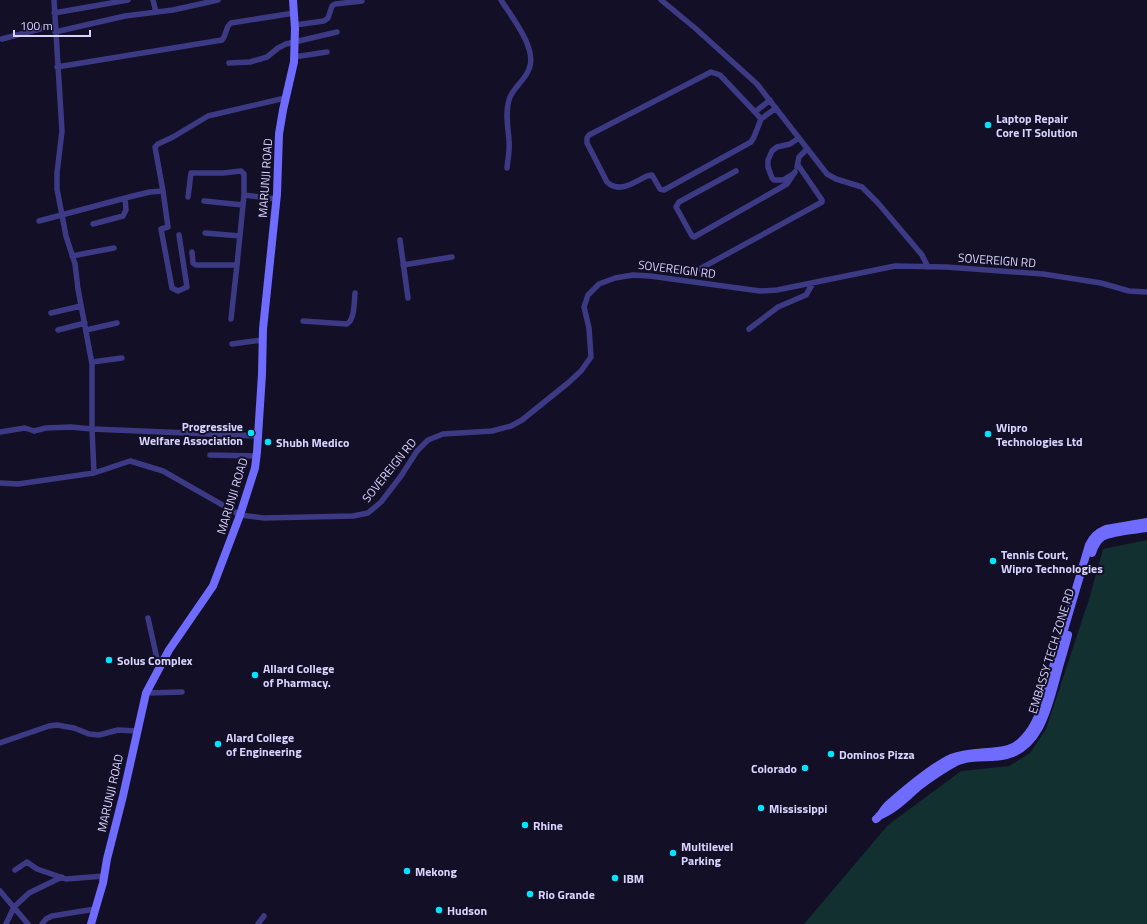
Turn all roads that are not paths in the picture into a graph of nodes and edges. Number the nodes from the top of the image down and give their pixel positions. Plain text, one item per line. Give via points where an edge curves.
1 (54, 0) edge
2 (128, 0) edge
3 (153, 0) edge
4 (218, 0) edge
5 (293, 0) edge
6 (501, 0) edge
7 (661, 0) edge
8 (362, 1) dead end
9 (156, 12) junction
10 (54, 13) junction
11 (294, 13) junction
12 (295, 25) junction
13 (55, 28) junction
14 (337, 32) dead end
15 (2, 39) dead end
16 (294, 42) junction
17 (327, 52) dead end
18 (294, 57) junction
19 (229, 64) dead end
20 (57, 66) junction
21 (285, 98) junction
22 (770, 100) junction
23 (776, 108) junction
24 (755, 112) junction
25 (761, 119) junction
26 (799, 138) junction
27 (807, 149) junction
28 (798, 165) junction
29 (507, 168) dead end
30 (736, 171) dead end
31 (795, 172) junction
32 (163, 191) junction
33 (244, 195) junction
34 (188, 197) dead end
35 (125, 198) junction
36 (276, 198) junction
37 (204, 201) dead end
38 (243, 205) junction
39 (62, 214) junction
40 (39, 221) dead end
41 (93, 224) dead end
42 (205, 233) dead end
43 (179, 235) dead end
44 (240, 236) junction
45 (400, 240) dead end
46 (114, 248) dead end
47 (192, 252) dead end
48 (72, 256) junction
49 (452, 257) dead end
50 (237, 265) junction
51 (404, 265) junction
52 (928, 267) junction
53 (696, 271) dead end
54 (813, 283) junction
55 (1147, 292) edge
56 (355, 293) dead end
57 (408, 298) dead end
58 (81, 306) junction
59 (51, 313) dead end
60 (231, 319) dead end
61 (303, 321) dead end
62 (84, 323) junction
63 (117, 323) dead end
64 (749, 329) dead end
65 (58, 330) dead end
66 (86, 330) junction
67 (262, 340) junction
68 (232, 344) dead end
69 (122, 358) dead end
70 (92, 362) junction
71 (92, 429) junction
72 (0, 432) edge
73 (258, 436) junction
74 (210, 455) dead end
75 (257, 456) junction
76 (94, 473) junction
77 (0, 483) edge
78 (240, 515) junction
79 (1147, 522) edge
80 (1147, 528) edge
81 (148, 618) dead end
82 (159, 668) junction
83 (182, 692) dead end
84 (146, 693) junction
85 (137, 731) junction
86 (0, 743) edge
87 (911, 789) junction
88 (878, 818) dead end
89 (15, 870) dead end
90 (104, 876) junction
91 (62, 877) junction
92 (0, 891) edge
93 (14, 907) junction
94 (95, 909) junction
95 (264, 916) dead end
96 (6, 924) edge
97 (28, 924) edge
98 (42, 924) edge
99 (91, 924) edge
100 (258, 924) edge

1 - 10 street
2 - 10 street
3 - 9 street
4 - 9 street
5 - 11 street, MARUNJI ROAD
6 - 29 street via 528,46 531,61 529,70 509,98
7 - 22 street via 751,79
8 - 12 street via 335,4 328,18
9 - 13 street
10 - 13 street
11 - 12 street, MARUNJI ROAD
11 - 20 street via 231,22 222,40
12 - 16 street, MARUNJI ROAD
13 - 15 street
13 - 20 street
14 - 16 street
16 - 18 street, MARUNJI ROAD
16 - 19 street via 278,48 267,57
17 - 18 street
18 - 21 street, MARUNJI ROAD
20 - 39 street via 62,131 57,174
21 - 32 street via 208,116 158,144 156,147
21 - 36 street, MARUNJI ROAD via 279,134
22 - 23 street
22 - 24 street
23 - 25 street
23 - 26 street
24 - 25 street
24 - 25 street via 720,74 711,72 588,135 586,140 612,187 622,188 652,175 660,189 664,190 751,142
26 - 27 street
26 - 31 street via 790,144 777,147 770,154 768,167 772,178 778,181
27 - 28 street via 799,157
27 - 52 street via 827,174 862,187 922,255
28 - 31 street
28 - 53 street via 822,202
30 - 31 street via 677,204 676,207 692,236 788,184
32 - 35 street
32 - 43 street via 168,227 161,229 172,288 178,291 187,286
33 - 34 street via 243,172 194,172 191,173
33 - 36 street
33 - 38 street
35 - 39 street
35 - 41 street via 126,210 123,216
36 - 67 street, MARUNJI ROAD
37 - 38 street
38 - 44 street
39 - 40 street
39 - 48 street
42 - 44 street
44 - 50 street
45 - 51 street
46 - 48 street
47 - 50 street via 196,265
48 - 58 street
49 - 51 street
50 - 60 street
51 - 57 street
52 - 54 street, SOVEREIGN RD via 895,266
52 - 55 street, SOVEREIGN RD via 1043,274
54 - 64 street via 806,295 778,307
54 - 78 street, SOVEREIGN RD via 760,291 633,275 599,284 588,295 584,307 589,328 591,357 568,383 522,420 492,431 443,434 428,440 416,451 381,502 368,513 353,516 264,518
56 - 61 street via 352,319 349,323
58 - 59 street
58 - 62 street
62 - 65 street
62 - 66 street
63 - 66 street
66 - 70 street
67 - 68 street
67 - 73 street, MARUNJI ROAD
69 - 70 street
70 - 71 street
71 - 72 street via 71,427 34,431 25,428
71 - 73 street
71 - 76 street
73 - 75 street, MARUNJI ROAD
74 - 75 street
75 - 78 street, MARUNJI ROAD
76 - 77 street via 18,484
76 - 78 street via 130,461 163,472
78 - 82 street, MARUNJI ROAD via 213,586
79 - 87 street via 1106,529 1093,538 1089,545 1040,711 1027,735 1007,750 974,752 950,759 937,766
80 - 87 street, EMBASSY TECH ZONE RD via 1109,534 1095,545 1044,718 1028,742 1008,755 957,762
81 - 82 street
82 - 84 street, MARUNJI ROAD
83 - 84 street
84 - 85 street, MARUNJI ROAD
85 - 86 street via 118,730 99,735 57,725
85 - 90 street, MARUNJI ROAD
87 - 88 street, EMBASSY TECH ZONE RD via 889,812
89 - 91 street via 27,862 36,869
90 - 91 street via 66,879
90 - 94 street, MARUNJI ROAD
91 - 93 street via 29,893
92 - 93 street
93 - 96 street
93 - 97 street
94 - 98 street via 52,916
94 - 99 street, MARUNJI ROAD
95 - 100 street

